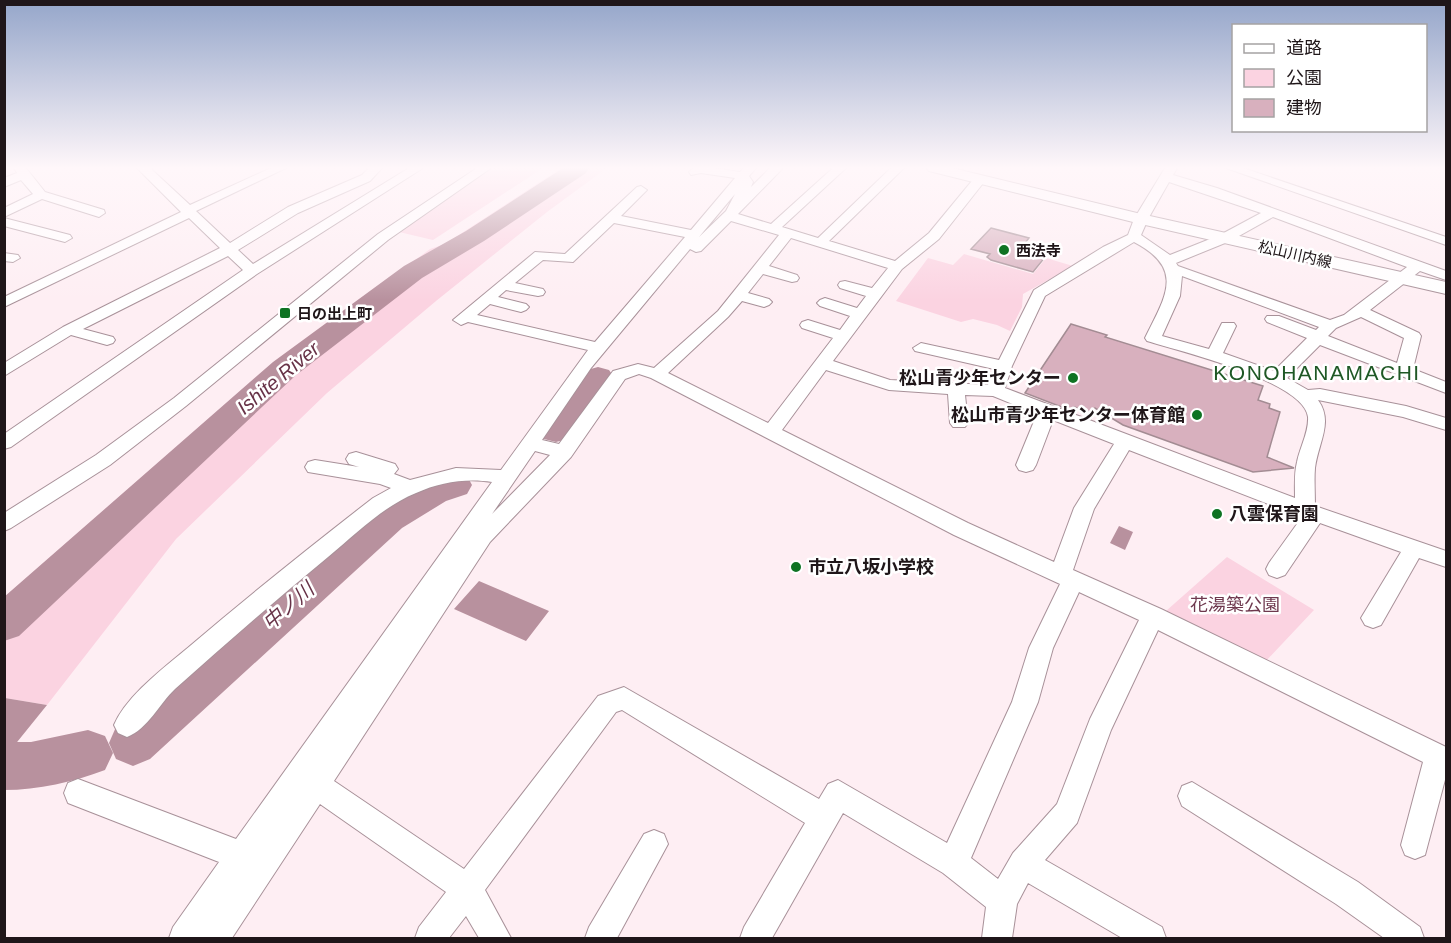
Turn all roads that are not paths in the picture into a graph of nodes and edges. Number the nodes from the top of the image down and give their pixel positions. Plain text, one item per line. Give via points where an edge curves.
1 (96, 212) edge
2 (188, 212) joint
3 (291, 212) edge
4 (347, 212) edge
5 (420, 212) edge
6 (617, 212) edge
7 (712, 212) edge
8 (732, 212) edge
9 (734, 212) edge
10 (792, 212) edge
11 (852, 212) edge
12 (948, 212) edge
13 (1115, 212) edge
14 (1145, 212) edge
15 (1361, 212) edge
16 (99, 213) dead end
17 (1271, 213) joint
18 (730, 216) junction
19 (610, 218) junction
20 (1141, 219) junction
21 (4, 222) edge
22 (773, 229) junction
23 (788, 233) junction
24 (693, 234) junction
25 (1134, 237) junction
26 (65, 238) dead end
27 (1225, 238) junction
28 (1446, 241) edge
29 (820, 243) junction
30 (230, 249) junction
31 (112, 251) junction
32 (128, 258) dead end
33 (667, 265) junction
34 (1170, 265) junction
35 (897, 266) junction
36 (1416, 266) junction
37 (759, 268) junction
38 (252, 271) junction
39 (1446, 276) edge
40 (792, 278) dead end
41 (1402, 278) junction
42 (503, 285) junction
43 (845, 285) dead end
44 (1446, 288) edge
45 (538, 292) dead end
46 (875, 294) junction
47 (738, 295) junction
48 (487, 299) junction
49 (764, 302) dead end
50 (4, 303) edge
51 (825, 303) dead end
52 (521, 307) dead end
53 (1360, 311) junction
54 (859, 314) junction
55 (1273, 319) dead end
56 (808, 325) dead end
57 (1228, 326) dead end
58 (69, 330) junction
59 (1322, 333) junction
60 (842, 336) junction
61 (107, 340) dead end
62 (598, 348) junction
63 (921, 348) dead end
64 (1213, 357) junction
65 (821, 363) junction
66 (1004, 366) junction
67 (1404, 370) junction
68 (4, 371) edge
69 (657, 374) junction
70 (1277, 378) junction
71 (956, 388) junction
72 (1446, 388) edge
73 (995, 391) junction
74 (1307, 396) junction
75 (1047, 411) junction
76 (959, 423) dead end
77 (1446, 424) edge
78 (771, 431) junction
79 (1125, 441) junction
80 (4, 443) edge
81 (530, 443) junction
82 (564, 452) junction
83 (356, 459) dead end
84 (1026, 465) dead end
85 (315, 467) dead end
86 (505, 478) junction
87 (417, 484) junction
88 (1310, 511) junction
89 (4, 523) edge
90 (1414, 548) junction
91 (1446, 559) edge
92 (1277, 569) dead end
93 (1067, 577) junction
94 (1153, 616) junction
95 (1372, 618) dead end
96 (127, 725) dead end
97 (1442, 758) edge
98 (316, 785) junction
99 (78, 793) dead end
100 (1192, 796) dead end
101 (824, 818) junction
102 (654, 844) dead end
103 (1415, 845) dead end
104 (241, 856) junction
105 (953, 863) junction
106 (1023, 863) junction
107 (467, 889) junction
108 (1002, 901) junction
109 (184, 939) edge
110 (214, 939) edge
111 (430, 939) edge
112 (495, 939) edge
113 (600, 939) edge
114 (755, 939) edge
115 (997, 939) edge
116 (1151, 939) edge
117 (1409, 939) edge

1 - 16 street
2 - 30 street
2 - 31 street
3 - 30 street
4 - 38 street
5 - 89 street via 383,237 103,460
6 - 19 street
7 - 24 street
8 - 18 street
9 - 18 street
10 - 22 street
11 - 29 street
12 - 35 street via 934,236
13 - 20 main road, 松山川内線
14 - 20 street
15 - 28 street
17 - 27 street
17 - 36 street
18 - 22 street
18 - 33 street via 681,262
19 - 24 street
19 - 42 street via 568,259 540,255
20 - 25 street
20 - 27 main road, 松山川内線
21 - 26 street
22 - 23 street
23 - 29 street
23 - 37 street
24 - 33 street
25 - 34 street via 1161,252
25 - 66 street via 1040,293
27 - 34 street
27 - 41 main road, 松山川内線
29 - 35 street
30 - 38 street
30 - 58 street
31 - 32 street
31 - 50 street
33 - 62 street
34 - 59 street
34 - 64 street via 1176,285 1153,338
35 - 46 street
36 - 39 street
36 - 41 street
37 - 40 street
37 - 47 street
38 - 80 street
41 - 44 main road, 松山川内線
41 - 53 street
42 - 45 street
42 - 48 street
43 - 46 street
46 - 54 street
47 - 49 street
47 - 69 street via 723,314
48 - 52 street
48 - 62 street via 464,319
51 - 54 street
53 - 59 street
53 - 67 street via 1413,336
54 - 60 street
55 - 59 street
56 - 60 street
57 - 64 street
58 - 61 street
58 - 68 street
59 - 67 street
59 - 70 street
60 - 65 street
62 - 81 street
63 - 66 street
64 - 70 street
65 - 71 street via 889,386
65 - 78 street
66 - 73 street
67 - 72 street
69 - 78 street
69 - 82 street via 638,369 619,375
70 - 74 street
71 - 73 street
71 - 76 street
73 - 75 street
74 - 77 street via 1320,394
74 - 88 street via 1316,410 1316,430 1306,460
75 - 79 street
75 - 84 street
78 - 93 street via 961,529
79 - 88 street
79 - 93 street via 1084,508
81 - 82 street
81 - 86 street
82 - 98 street via 483,536
83 - 87 street
85 - 87 street
86 - 87 street via 470,472
86 - 104 street
87 - 96 street via 380,503 244,614 163,684
88 - 90 street
88 - 92 street
90 - 91 street
90 - 95 street
93 - 94 street
93 - 105 street via 1025,702
94 - 97 street
94 - 106 street via 1099,728 1067,813
97 - 103 street
98 - 107 street
98 - 110 street
99 - 104 street
100 - 117 street via 1347,893
101 - 105 street via 838,794
101 - 107 street via 624,698 608,704
101 - 114 street
102 - 113 street
104 - 109 street
105 - 108 street
106 - 108 street
106 - 116 street
107 - 111 street
107 - 112 street
108 - 115 street

